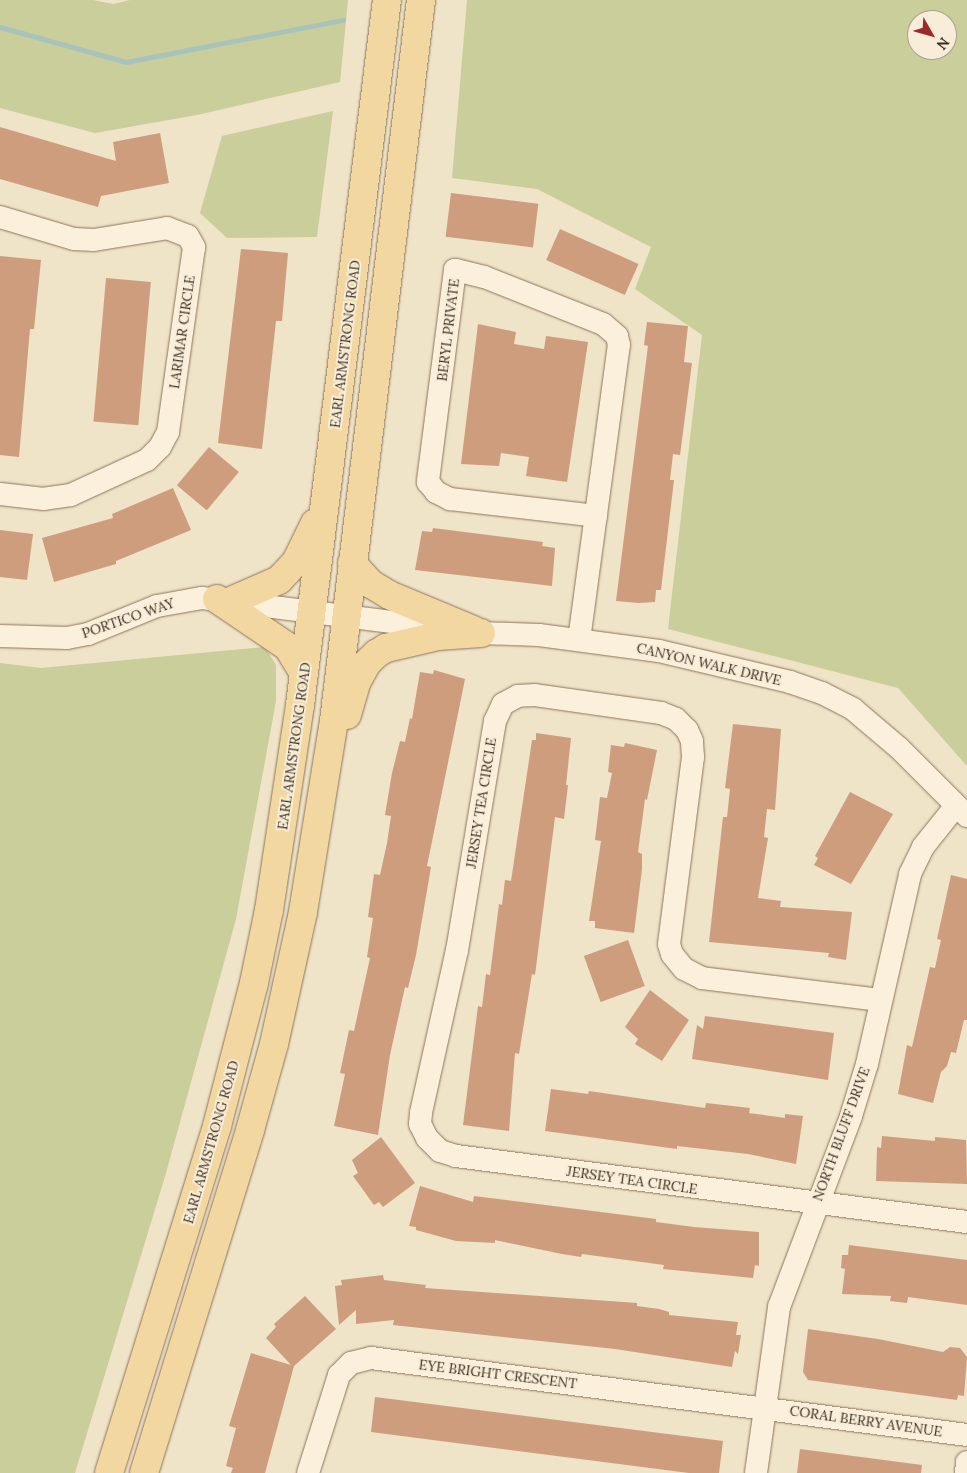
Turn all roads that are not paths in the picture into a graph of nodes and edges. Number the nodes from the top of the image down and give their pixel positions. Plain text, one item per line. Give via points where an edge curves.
1 (387, 0) edge
2 (421, 0) edge
3 (0, 217) edge
4 (0, 494) edge
5 (325, 499) junction
6 (596, 516) junction
7 (352, 563) junction
8 (225, 600) junction
9 (312, 611) junction
10 (345, 616) junction
11 (481, 633) junction
12 (0, 636) edge
13 (579, 640) junction
14 (304, 674) junction
15 (323, 788) junction
16 (961, 812) edge
17 (880, 1000) junction
18 (817, 1204) junction
19 (967, 1222) edge
20 (765, 1408) junction
21 (967, 1435) edge
22 (967, 1462) edge
23 (109, 1473) edge
24 (144, 1473) edge
25 (308, 1473) edge
26 (756, 1473) edge
27 (966, 1473) edge

1 - 5 main road, EARL ARMSTRONG ROAD
2 - 7 main road
3 - 4 street, LARIMAR CIRCLE via 74,239 94,240 167,228 188,236 194,247 168,432 160,447 147,460 72,495 44,499
5 - 8 main road via 302,553 290,569 269,587
5 - 9 main road, EARL ARMSTRONG ROAD
6 - 6 street, BERYL PRIVATE via 619,345 614,330 484,277 455,270 428,480 431,486 442,496 459,500
6 - 13 street, BERYL PRIVATE
7 - 10 main road
7 - 11 main road via 371,584 388,594
8 - 9 street, PORTICO WAY
8 - 12 street, PORTICO WAY via 169,602 109,628 68,638
8 - 14 main road via 288,647
9 - 10 street, PORTICO WAY
9 - 14 main road, EARL ARMSTRONG ROAD
10 - 11 street, CANYON WALK DRIVE
10 - 15 main road
11 - 13 street, CANYON WALK DRIVE
11 - 15 main road via 438,636 386,648 372,658 357,681
13 - 16 street, CANYON WALK DRIVE via 659,651 790,682 822,693 872,723
14 - 23 main road, EARL ARMSTRONG ROAD via 280,847 252,992 214,1135
15 - 24 main road via 303,912 274,1044
16 - 17 street, NORTH BLUFF DRIVE via 914,863
17 - 18 street, NORTH BLUFF DRIVE via 867,1064 851,1116
17 - 18 street, JERSEY TEA CIRCLE via 702,978 684,969 672,954 669,944 693,757 687,730 676,718 661,714 545,696 518,696 503,704 495,721 457,950 421,1113 422,1132 440,1150 456,1156
18 - 19 street, JERSEY TEA CIRCLE
18 - 20 street, NORTH BLUFF DRIVE via 780,1307
20 - 21 street, CORAL BERRY AVENUE
20 - 25 street, EYE BRIGHT CRESCENT via 371,1358 351,1363 339,1374
20 - 26 street, NORTH BLUFF DRIVE
22 - 27 street

